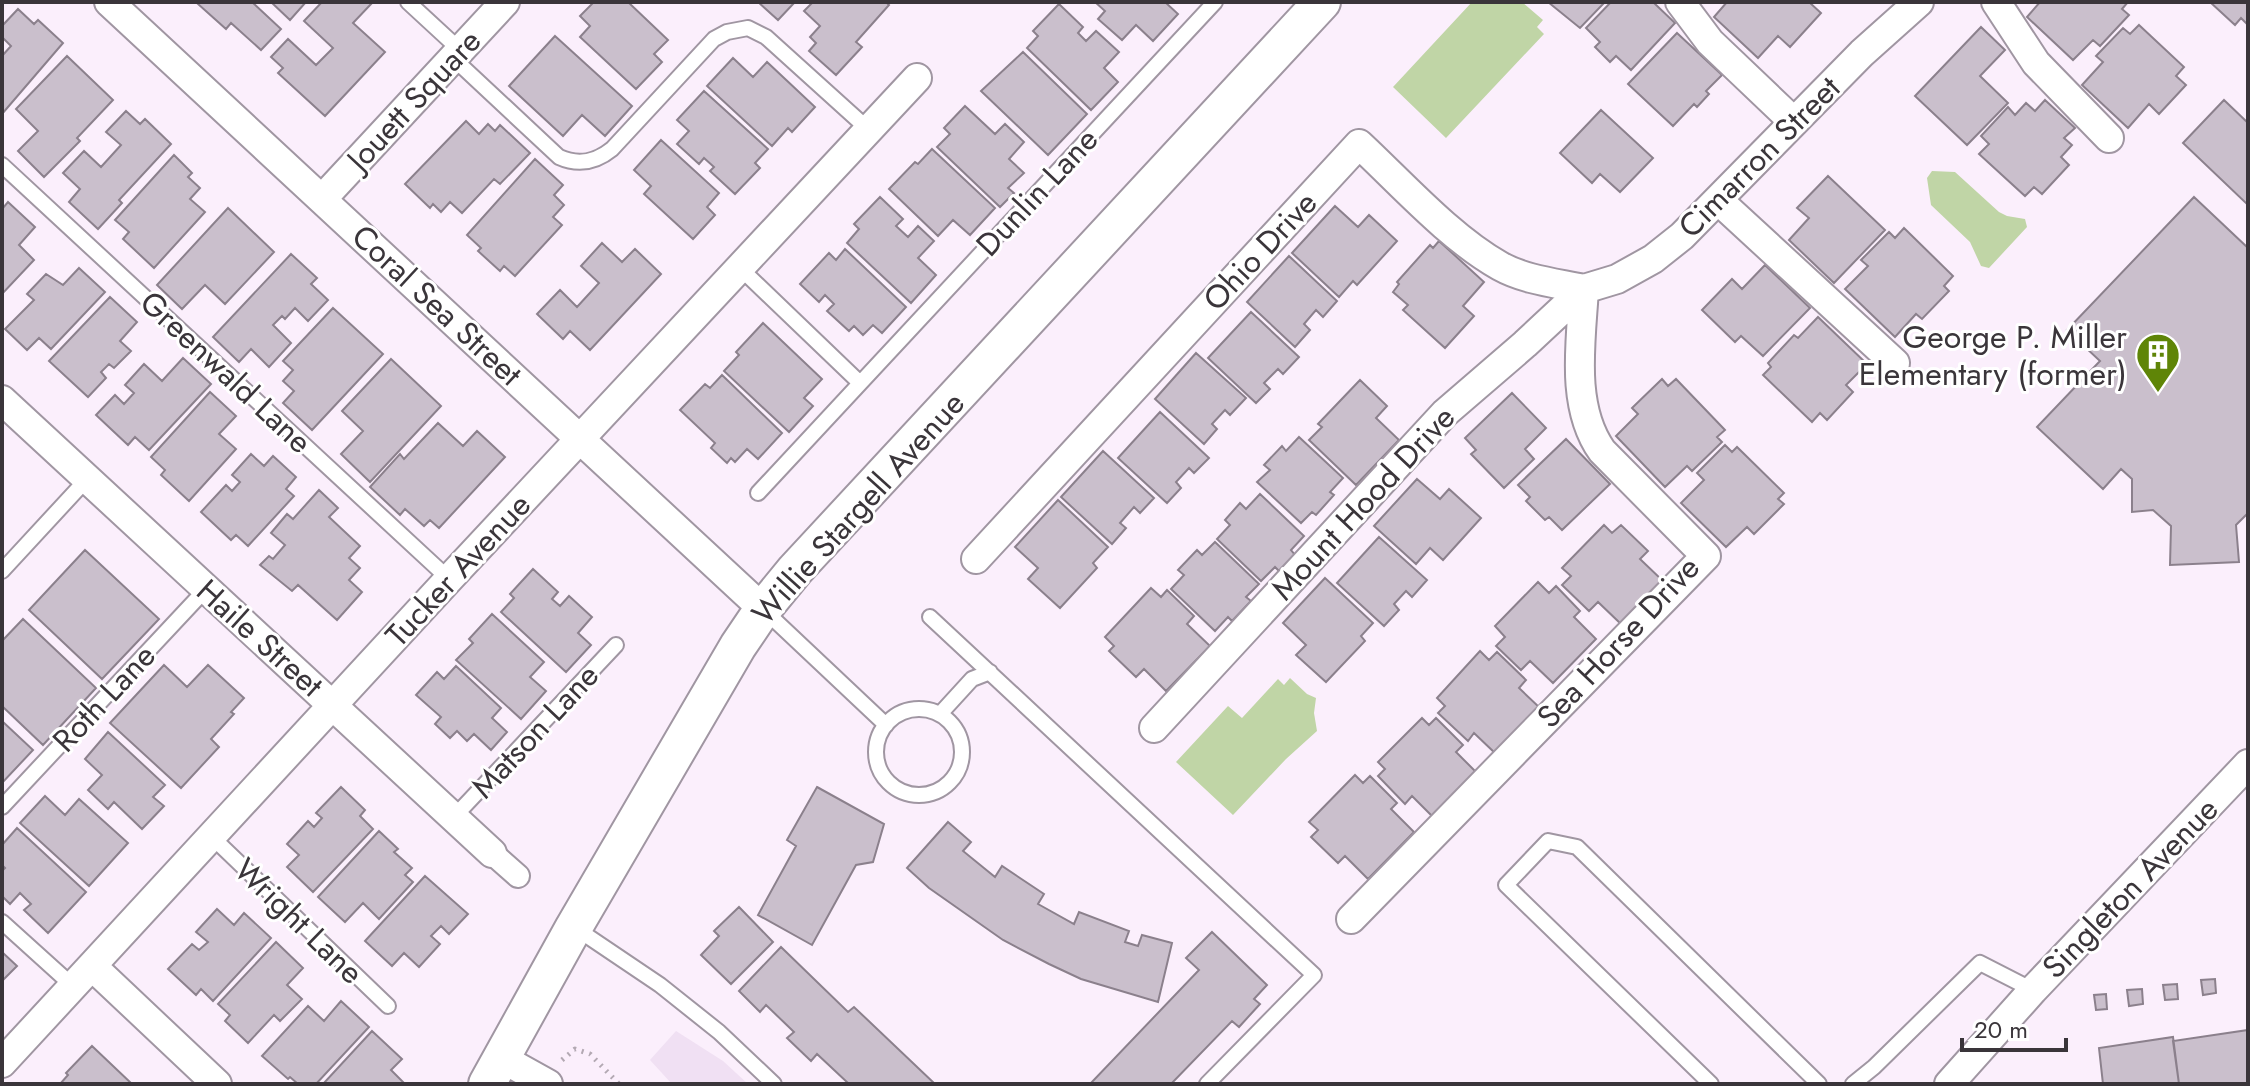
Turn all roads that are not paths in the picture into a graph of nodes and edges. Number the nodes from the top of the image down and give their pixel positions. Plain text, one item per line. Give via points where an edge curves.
1 (109, 2) edge
2 (408, 2) edge
3 (505, 2) edge
4 (1215, 2) edge
5 (1322, 2) edge
6 (1680, 2) edge
7 (1919, 2) edge
8 (1996, 2) edge
9 (457, 54) junction
10 (917, 78) dead end
11 (1794, 122) junction
12 (869, 130) junction
13 (2109, 138) dead end
14 (2, 165) edge
15 (323, 198) junction
16 (1718, 200) junction
17 (739, 267) junction
18 (1584, 289) junction
19 (1895, 363) dead end
20 (860, 383) junction
21 (2, 400) edge
22 (580, 439) junction
23 (87, 479) junction
24 (758, 493) dead end
25 (976, 559) dead end
26 (2, 571) edge
27 (449, 579) junction
28 (206, 589) junction
29 (763, 609) junction
30 (930, 617) dead end
31 (616, 645) dead end
32 (990, 672) junction
33 (333, 705) junction
34 (940, 714) junction
35 (886, 725) junction
36 (1154, 728) dead end
37 (2248, 764) edge
38 (2, 807) edge
39 (453, 818) junction
40 (211, 836) junction
41 (492, 853) joint
42 (518, 876) dead end
43 (1351, 919) dead end
44 (2, 922) edge
45 (574, 927) junction
46 (83, 977) junction
47 (2033, 990) junction
48 (388, 1006) dead end
49 (2, 1063) edge
50 (495, 1071) edge
51 (552, 1076) edge
52 (1956, 1082) edge
53 (217, 1084) edge
54 (774, 1084) edge
55 (1207, 1084) edge
56 (1711, 1084) edge
57 (1819, 1084) edge
58 (1853, 1084) edge

1 - 15 street, Coral Sea Street
2 - 9 lane
3 - 9 street, Jouett Square
4 - 20 lane, Dunlin Lane
5 - 29 street, Willie Stargell Avenue
6 - 11 street via 1710,42
7 - 11 street, Cimarron Street
8 - 13 street via 2036,63
9 - 12 lane via 567,161 601,158 714,39 737,29 766,37
9 - 15 street, Jouett Square
10 - 12 street, Tucker Avenue
11 - 16 street, Cimarron Street
12 - 17 street, Tucker Avenue
14 - 27 lane, Greenwald Lane
15 - 22 street, Coral Sea Street
16 - 18 street, Cimarron Street via 1653,259
16 - 19 street
17 - 20 lane
17 - 22 street, Tucker Avenue
18 - 25 street, Ohio Drive via 1502,267 1452,230 1359,144
18 - 36 street, Mount Hood Drive via 1445,413
18 - 43 street, Sea Horse Drive via 1579,371 1592,437 1706,556
20 - 24 lane, Dunlin Lane
21 - 23 street, Haile Street
22 - 27 street, Tucker Avenue
22 - 29 street, Coral Sea Street
23 - 26 lane
23 - 28 street, Haile Street
27 - 33 street, Tucker Avenue
28 - 33 street, Haile Street
28 - 38 lane, Roth Lane
29 - 35 lane
29 - 45 street, Willie Stargell Avenue
30 - 32 lane
31 - 39 lane, Matson Lane
32 - 34 lane via 972,679
32 - 55 lane via 1314,975
33 - 39 street, Haile Street
33 - 40 street, Tucker Avenue
34 - 35 lane via 917,709
34 - 35 lane via 959,736 960,766 953,779 927,794 898,789 879,767 876,753
37 - 47 street, Singleton Avenue
39 - 41 street, Haile Street
40 - 46 street, Tucker Avenue
40 - 48 lane, Wright Lane
41 - 42 street, Haile Street
44 - 46 lane
45 - 50 street, Willie Stargell Avenue
45 - 54 lane via 660,985
46 - 49 street, Tucker Avenue
46 - 53 street
47 - 52 street, Singleton Avenue
47 - 58 lane via 1980,963
50 - 51 street
56 - 57 lane via 1506,885 1548,841 1577,847

